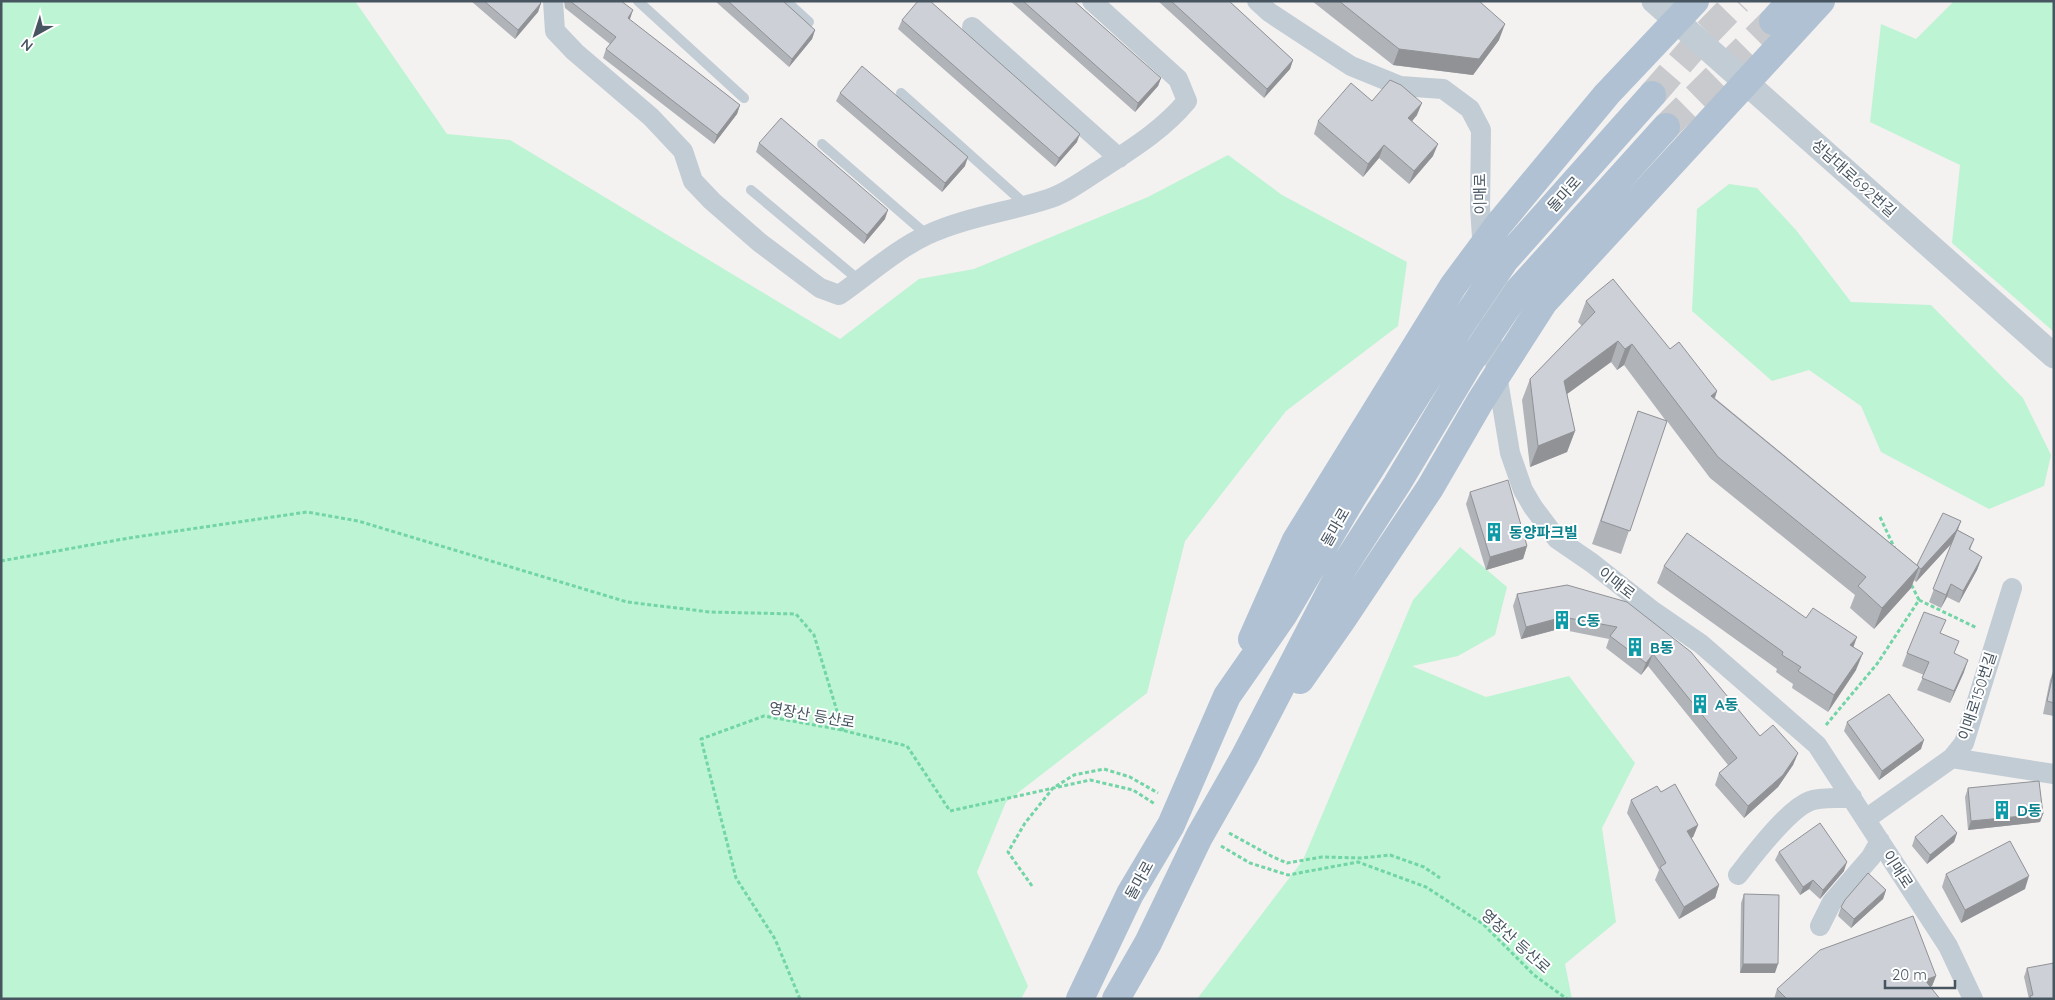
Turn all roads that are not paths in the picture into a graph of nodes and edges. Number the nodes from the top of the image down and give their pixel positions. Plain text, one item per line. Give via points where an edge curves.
1 (553, 1) edge
2 (638, 1) edge
3 (786, 1) edge
4 (1092, 1) edge
5 (1257, 1) edge
6 (1654, 1) edge
7 (1695, 1) edge
8 (1820, 1) edge
9 (1676, 21) junction
10 (809, 22) edge
11 (972, 27) dead end
12 (1746, 81) junction
13 (901, 93) dead end
14 (1652, 95) tunnel mouth
15 (744, 98) dead end
16 (1666, 127) tunnel mouth
17 (822, 144) dead end
18 (1119, 158) junction
19 (751, 190) dead end
20 (1026, 205) junction
21 (927, 235) junction
22 (860, 281) junction
23 (2054, 356) edge
24 (2012, 588) dead end
25 (1227, 696) junction
26 (1245, 756) junction
27 (1952, 758) junction
28 (2054, 774) edge
29 (1852, 797) junction
30 (1866, 819) junction
31 (1880, 841) junction
32 (1738, 876) dead end
33 (1820, 926) dead end
34 (1080, 999) edge
35 (1116, 999) edge
36 (1973, 999) edge

1 - 22 street via 555,31 651,117 682,152 693,181 712,201 820,288 840,296
2 - 15 lane
3 - 10 lane
4 - 18 street via 1178,79 1187,101 1171,120
5 - 29 street, 이매로 via 1351,66 1400,86 1443,89 1470,109 1481,130 1480,207 1489,327 1510,453 1523,490 1557,539 1701,644 1812,740
6 - 9 street, 성남대로692번길
7 - 9 main road
8 - 12 main road
9 - 12 street, 성남대로692번길
9 - 25 main road via 1608,94 1499,224 1452,286 1296,540
11 - 18 street
12 - 23 street, 성남대로692번길
12 - 26 main road via 1544,302 1481,400 1430,488 1353,604
13 - 20 lane
14 - 25 main road, 돌마로 via 1505,260 1352,498 1284,614
16 - 26 main road, 돌마로 via 1518,291 1468,365 1341,571
17 - 21 lane
18 - 20 street via 1051,198
19 - 22 lane
20 - 21 street via 964,221
21 - 22 street via 886,259
24 - 27 street, 이매로150번길 via 1964,743
25 - 34 main road, 돌마로 via 1171,825 1130,894
26 - 35 main road, 돌마로 via 1199,837 1148,943
27 - 28 street
27 - 30 street, 이매로150번길
29 - 30 street, 이매로
29 - 32 street via 1810,802 1789,816 1766,839
30 - 31 street, 이매로
31 - 33 street via 1871,857 1832,902
31 - 36 street, 이매로 via 1948,946

